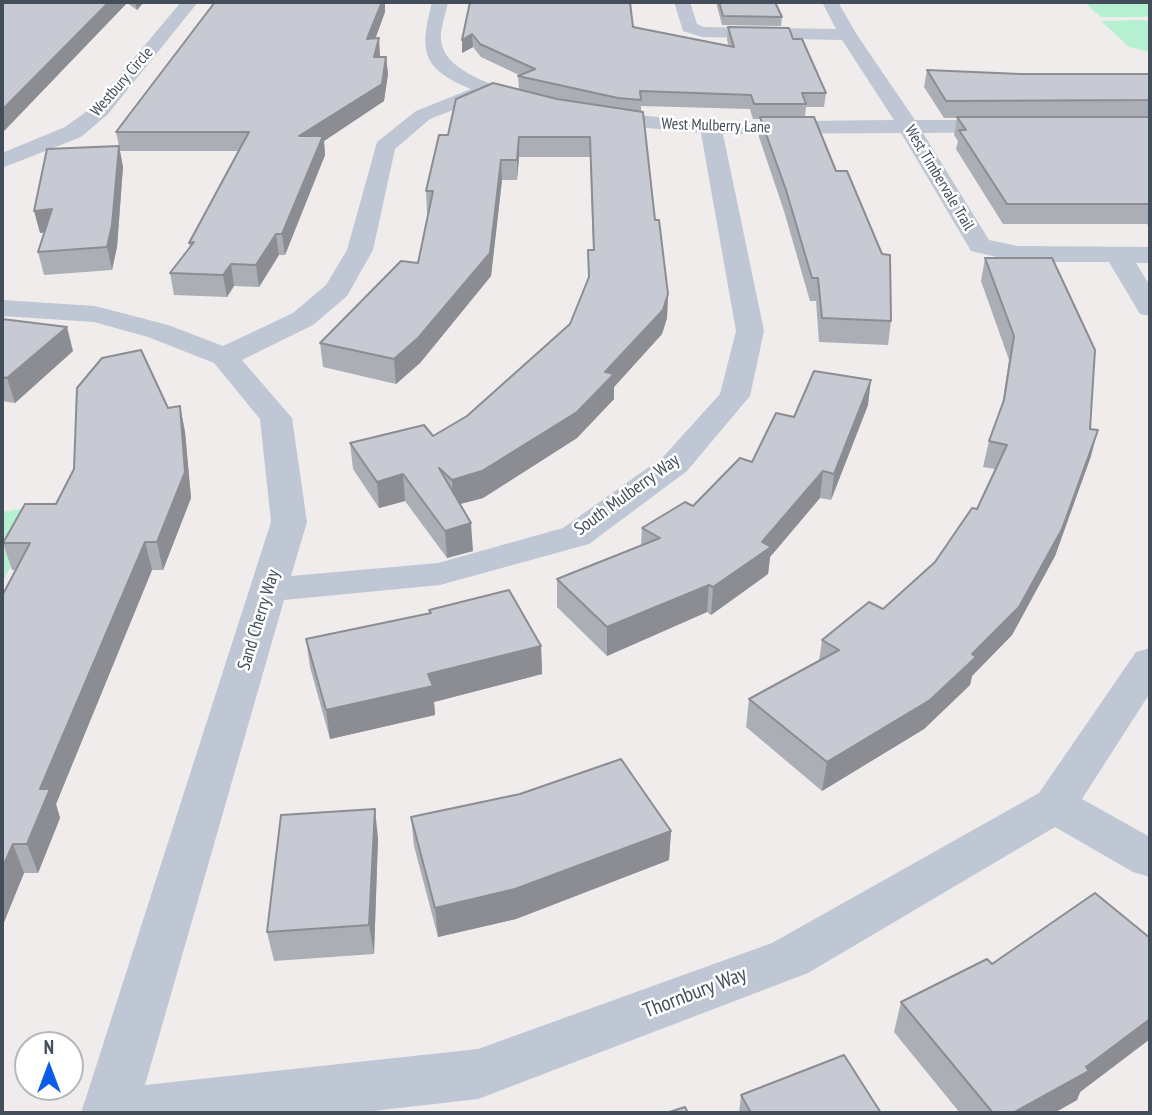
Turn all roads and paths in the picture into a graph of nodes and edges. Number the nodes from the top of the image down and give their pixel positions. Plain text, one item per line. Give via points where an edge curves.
1 (190, 2) edge
2 (440, 2) edge
3 (682, 2) edge
4 (830, 2) edge
5 (848, 35) junction
6 (486, 90) junction
7 (546, 107) edge
8 (570, 112) edge
9 (908, 126) junction
10 (1029, 126) edge
11 (711, 128) junction
12 (2, 161) edge
13 (1118, 255) junction
14 (1150, 255) edge
15 (2, 308) edge
16 (1150, 308) edge
17 (224, 357) junction
18 (269, 590) junction
19 (1150, 661) edge
20 (1055, 805) junction
21 (1150, 859) edge
22 (108, 1113) edge
23 (132, 1113) edge

1 - 12 street, Westbury Circle via 101,110 73,132
2 - 6 street via 432,44 442,64
3 - 5 street via 689,27 702,32
4 - 5 street, West Timbervale Trail
5 - 9 street, West Timbervale Trail
6 - 7 street
6 - 17 street via 423,115 385,147 360,250 337,290 303,319
8 - 11 street, West Mulberry Lane via 617,121
9 - 10 street, West Mulberry Lane
9 - 11 street, West Mulberry Lane
9 - 13 street, West Timbervale Trail via 980,246 1018,254
11 - 18 street, South Mulberry Way via 750,331 735,396 675,464 576,536 440,574
13 - 14 street, West Timbervale Trail
13 - 16 street
15 - 17 street, Sand Cherry Way via 95,314 158,331
17 - 18 street, Sand Cherry Way via 276,418 289,522
18 - 22 street, Sand Cherry Way
19 - 20 street, Thornbury Way
20 - 21 street
20 - 23 street, Thornbury Way via 790,958 478,1074

